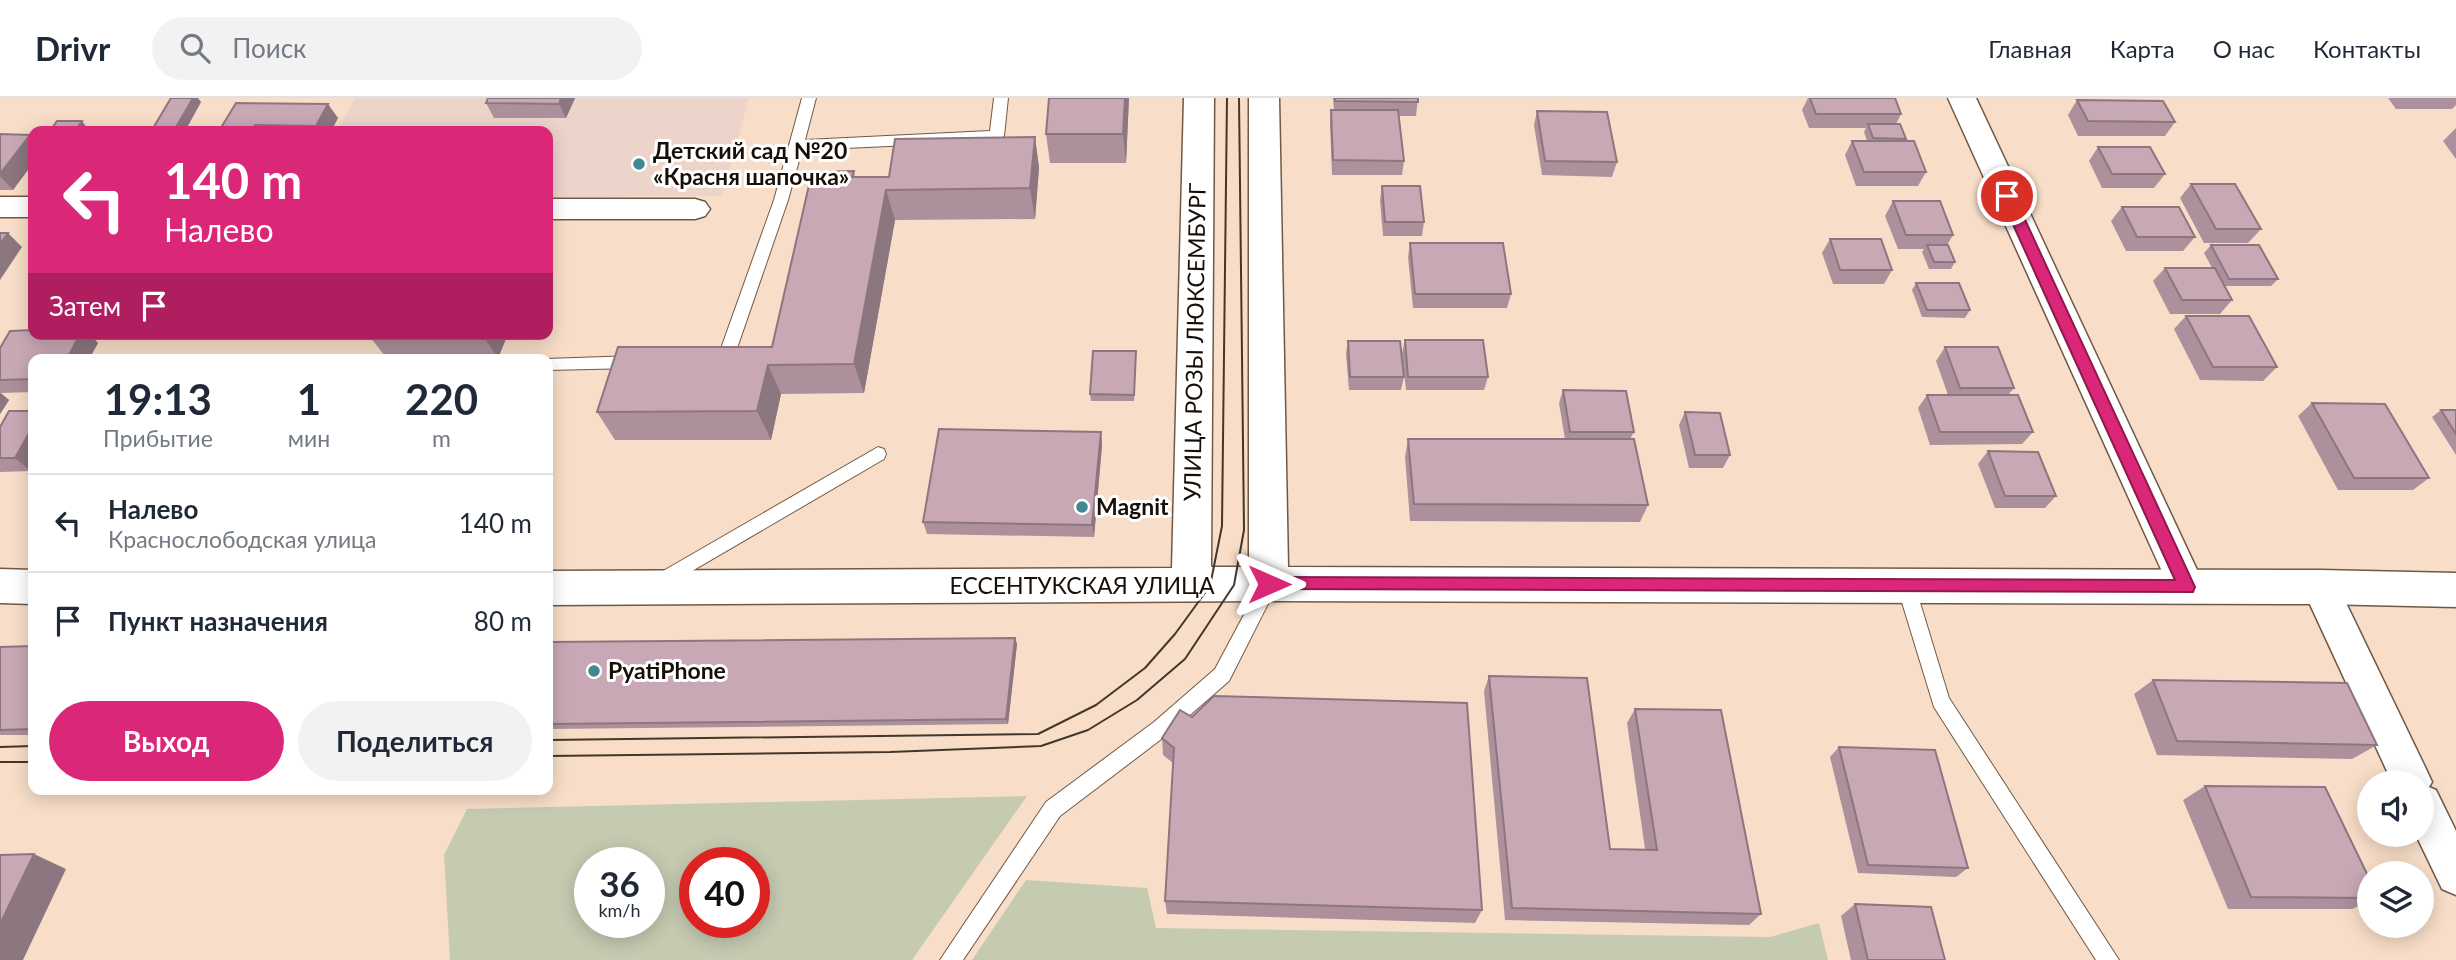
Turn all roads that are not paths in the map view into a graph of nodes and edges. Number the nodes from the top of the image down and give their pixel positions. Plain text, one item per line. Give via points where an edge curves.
1 (809, 98) edge
2 (1001, 98) edge
3 (1199, 98) edge
4 (1264, 98) edge
5 (1962, 98) edge
6 (797, 145) junction
7 (0, 207) edge
8 (28, 207) edge
9 (553, 209) edge
10 (695, 209) dead end
11 (697, 360) edge
12 (657, 361) edge
13 (553, 364) edge
14 (878, 454) dead end
15 (1269, 584) junction
16 (0, 586) edge
17 (1191, 586) junction
18 (1906, 586) junction
19 (28, 587) edge
20 (2187, 587) junction
21 (2320, 587) junction
22 (553, 588) edge
23 (648, 588) junction
24 (2456, 590) edge
25 (2406, 770) edge
26 (2434, 828) edge
27 (2456, 875) edge
28 (951, 960) edge
29 (2108, 960) edge

1 - 6 lane
2 - 6 lane via 997,136
3 - 17 street, УЛИЦА РОЗЫ ЛЮКСЕМБУРГ
4 - 15 street
5 - 20 street
6 - 11 lane via 724,360
7 - 8 street
9 - 10 street
12 - 13 lane
14 - 23 lane
15 - 17 street, ЕССЕНТУКСКАЯ УЛИЦА
15 - 18 street, ЕССЕНТУКСКАЯ УЛИЦА
15 - 28 lane via 1222,675 1161,728 1053,809
16 - 19 street
17 - 23 street, ЕССЕНТУКСКАЯ УЛИЦА
18 - 20 street, ЕССЕНТУКСКАЯ УЛИЦА
18 - 29 lane via 1941,701
20 - 21 street, ЕССЕНТУКСКАЯ УЛИЦА
21 - 24 street, ЕССЕНТУКСКАЯ УЛИЦА
21 - 25 street
22 - 23 street, ЕССЕНТУКСКАЯ УЛИЦА
26 - 27 street

